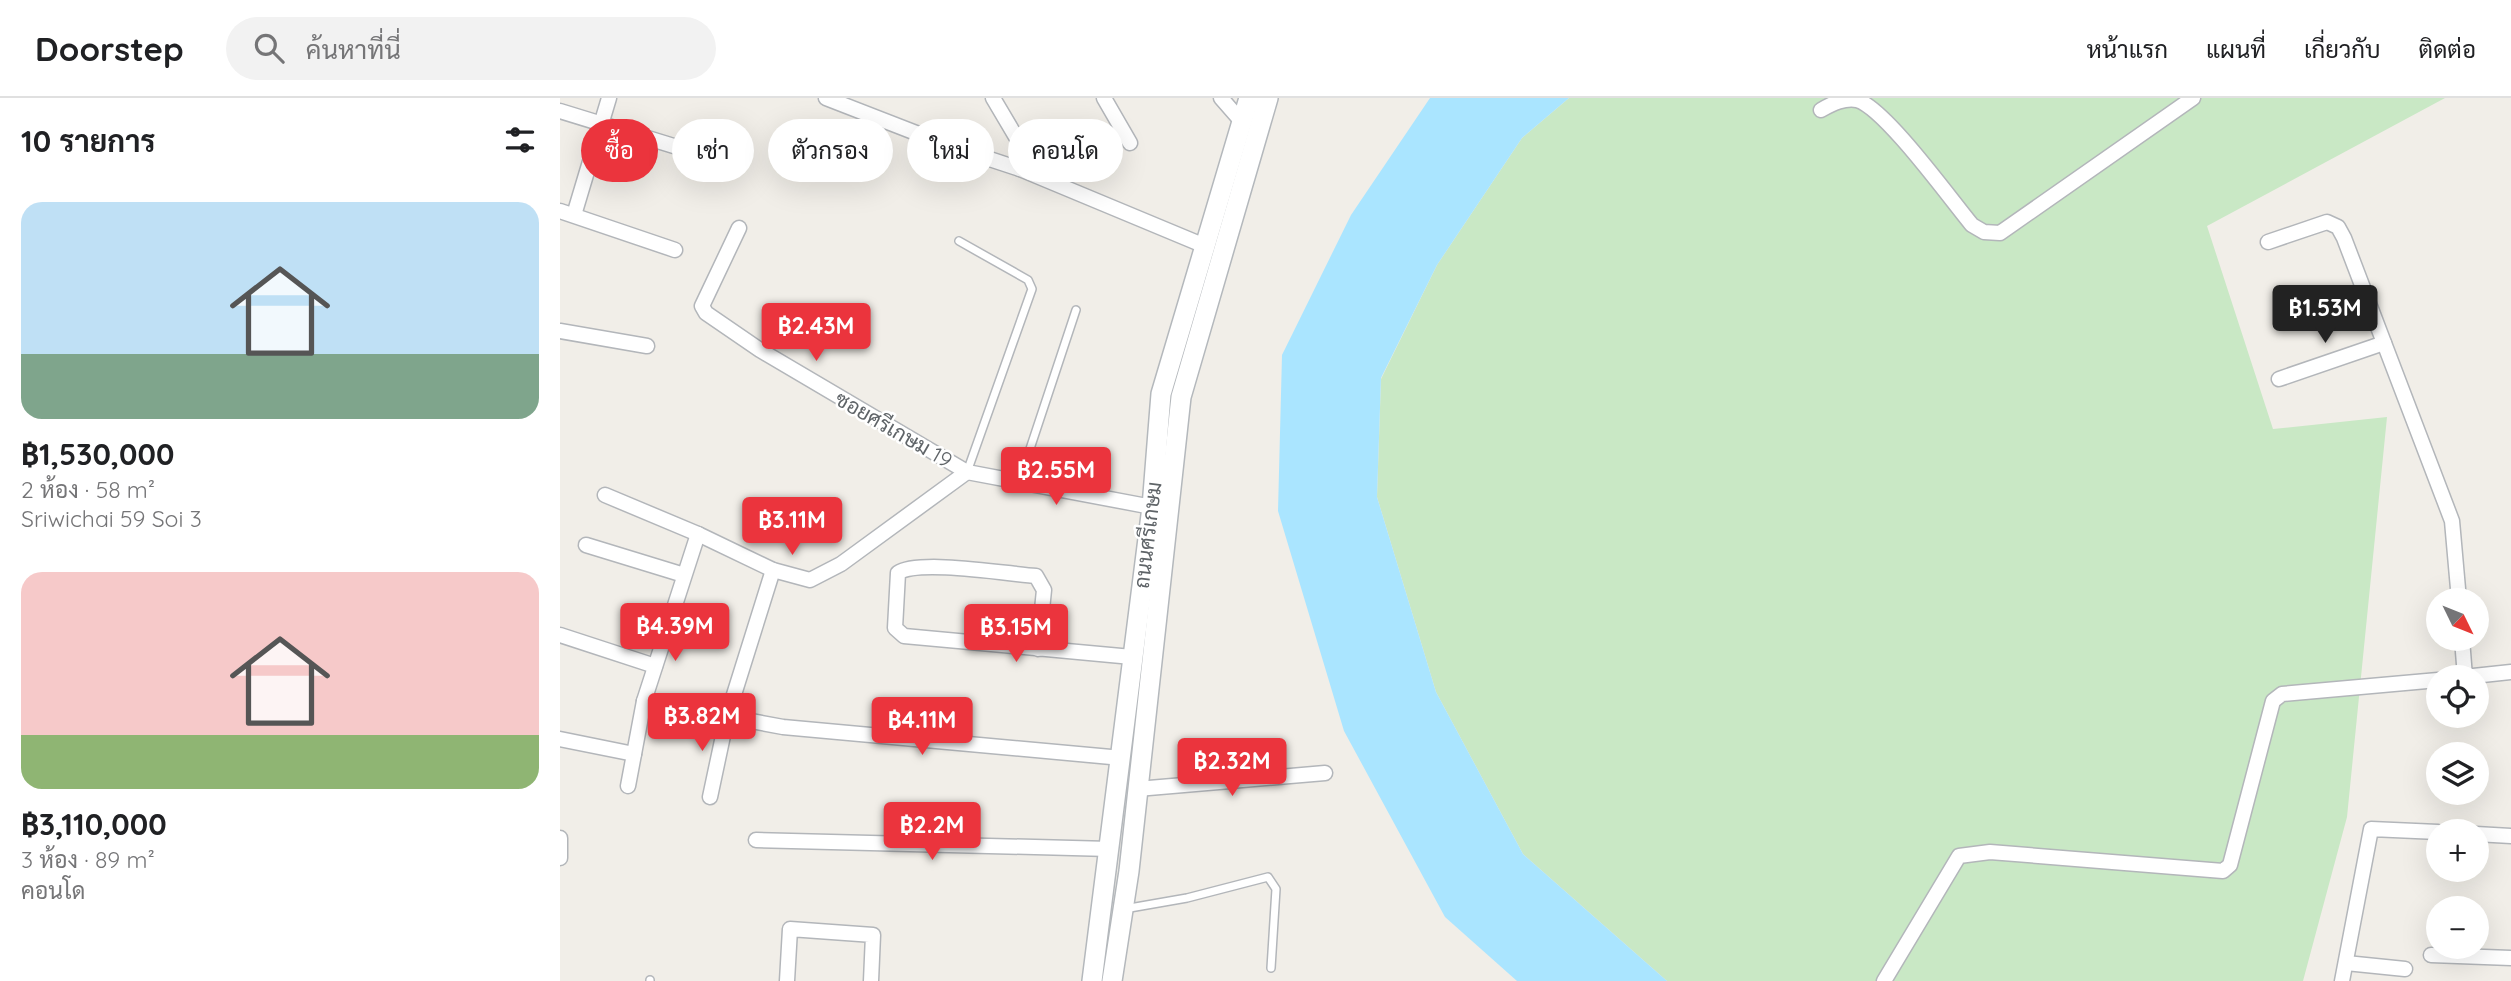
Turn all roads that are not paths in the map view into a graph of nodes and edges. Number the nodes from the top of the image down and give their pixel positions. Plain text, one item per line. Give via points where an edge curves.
1 (609, 98) edge
2 (826, 98) edge
3 (993, 98) edge
4 (1104, 98) edge
5 (1221, 98) edge
6 (1249, 98) edge
7 (1268, 98) edge
8 (2193, 98) edge
9 (1821, 110) dead end
10 (560, 111) edge
11 (585, 119) edge
12 (602, 119) edge
13 (1242, 122) junction
14 (1008, 123) edge
15 (1130, 143) dead end
16 (1008, 165) edge
17 (581, 175) edge
18 (1051, 182) edge
19 (567, 213) edge
20 (739, 228) dead end
21 (959, 241) dead end
22 (2268, 242) dead end
23 (1205, 246) junction
24 (675, 250) dead end
25 (1076, 310) dead end
26 (560, 331) edge
27 (2384, 343) junction
28 (647, 346) dead end
29 (2279, 379) dead end
30 (1168, 425) junction
31 (967, 472) junction
32 (1019, 482) junction
33 (605, 495) dead end
34 (1152, 507) junction
35 (698, 534) junction
36 (586, 545) dead end
37 (773, 570) junction
38 (684, 575) junction
39 (2458, 588) edge
40 (560, 635) edge
41 (1038, 649) junction
42 (1132, 657) junction
43 (655, 666) junction
44 (2511, 672) edge
45 (2489, 674) edge
46 (2426, 681) edge
47 (644, 701) junction
48 (727, 717) junction
49 (560, 739) edge
50 (634, 754) junction
51 (1122, 758) junction
52 (1325, 773) dead end
53 (628, 786) dead end
54 (1137, 789) junction
55 (710, 797) dead end
56 (2426, 832) edge
57 (2489, 835) edge
58 (2511, 836) edge
59 (560, 838) edge
60 (756, 840) dead end
61 (1110, 849) junction
62 (560, 858) edge
63 (1123, 909) junction
64 (2489, 957) edge
65 (2511, 958) edge
66 (2346, 963) junction
67 (1271, 968) dead end
68 (2405, 970) dead end
69 (787, 981) edge
70 (870, 981) edge
71 (1092, 981) edge
72 (1112, 981) edge
73 (1884, 981) edge
74 (2342, 981) edge

1 - 12 street
2 - 16 street
3 - 14 street
4 - 15 street
5 - 13 street
6 - 13 main road, ถนนศรีเกษม
7 - 30 main road, ถนนศรีเกษม
8 - 9 street via 2000,233 1972,225 1899,136 1864,103 1837,101
10 - 11 street
13 - 23 main road, ถนนศรีเกษม
17 - 19 street
18 - 23 street
19 - 24 street
20 - 31 street, ซอยศรีเกษม 19 via 702,306 706,313 760,350
21 - 31 lane via 1028,280 1032,289
22 - 27 street via 2318,223 2338,227
23 - 30 main road, ถนนศรีเกษม via 1161,394
25 - 32 lane
26 - 28 street
27 - 29 street
27 - 39 street via 2452,521
30 - 34 main road, ถนนศรีเกษม
30 - 54 main road, ถนนศรีเกษม
31 - 32 street, ซอยศรีเกษม 19
31 - 37 street via 810,580
32 - 34 street, ซอยศรีเกษม 19
33 - 35 street
34 - 42 main road, ถนนศรีเกษม
35 - 37 street
35 - 38 street
36 - 38 street
37 - 48 street
38 - 43 street
40 - 43 street
41 - 41 street via 1044,590 1036,576 942,568 905,568 898,573 895,628 904,636
41 - 42 street
42 - 51 main road, ถนนศรีเกษม
43 - 47 street
44 - 45 street
46 - 73 street via 2282,694 2273,701 2230,865 2223,871 1990,852 1959,856
47 - 48 street
47 - 50 street
48 - 51 street via 783,727
48 - 55 street
49 - 50 street
50 - 53 street
51 - 61 main road, ถนนศรีเกษม
52 - 54 street
54 - 63 main road, ถนนศรีเกษม
56 - 66 street via 2371,830
57 - 58 street
59 - 62 street
60 - 61 street
61 - 71 main road, ถนนศรีเกษม
63 - 67 lane via 1268,877 1276,888
63 - 72 main road, ถนนศรีเกษม
64 - 65 street
66 - 68 street
66 - 74 street
69 - 70 street via 790,929 873,934

